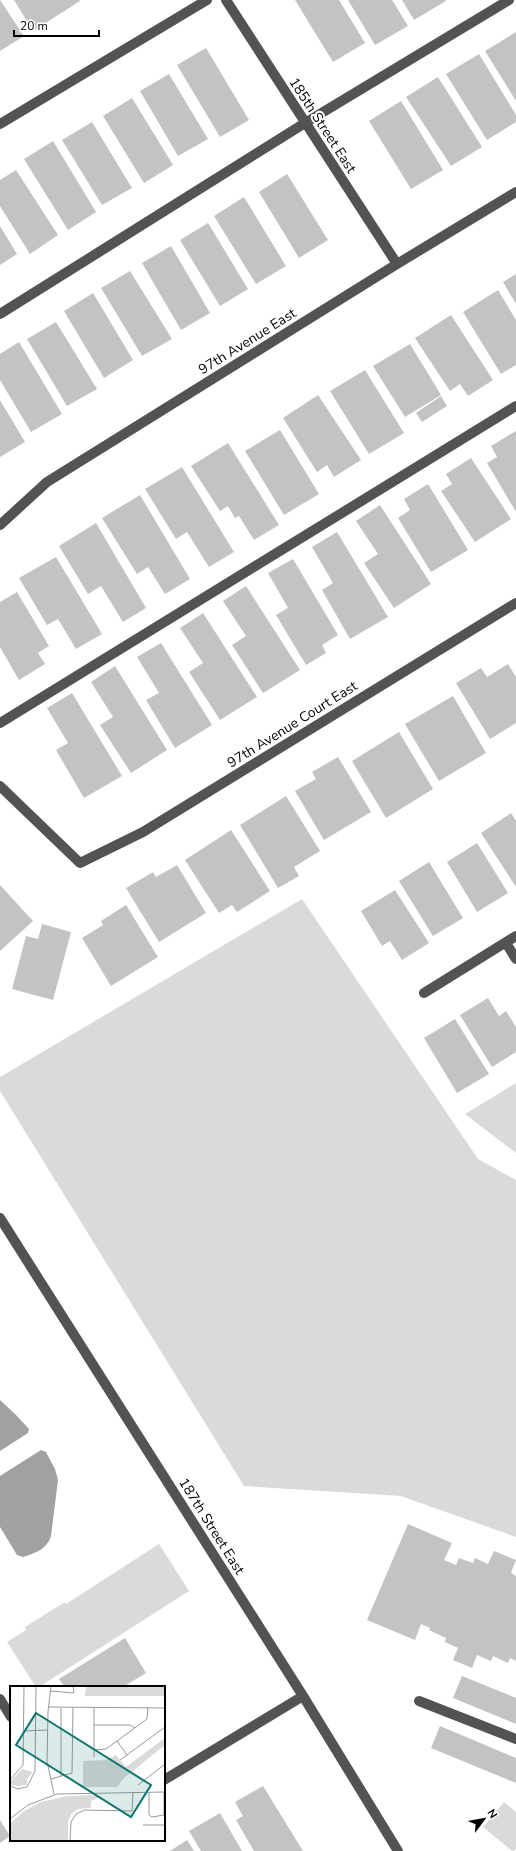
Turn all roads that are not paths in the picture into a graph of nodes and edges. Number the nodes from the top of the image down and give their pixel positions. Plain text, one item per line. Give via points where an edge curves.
1 (207, 0) edge
2 (226, 0) edge
3 (509, 0) edge
4 (305, 123) junction
5 (0, 124) edge
6 (516, 192) edge
7 (397, 264) junction
8 (0, 314) edge
9 (516, 406) edge
10 (0, 525) edge
11 (516, 602) edge
12 (0, 723) edge
13 (0, 786) edge
14 (516, 936) edge
15 (506, 943) junction
16 (516, 959) edge
17 (424, 993) dead end
18 (0, 1218) edge
19 (303, 1696) junction
20 (0, 1699) edge
21 (419, 1702) dead end
22 (10, 1715) edge
23 (516, 1739) edge
24 (165, 1779) edge
25 (398, 1851) edge

1 - 5 street
2 - 4 street, 185th Street East
3 - 4 street
4 - 7 street, 185th Street East
4 - 8 street
6 - 7 street, 97th Avenue East
7 - 10 street, 97th Avenue East via 47,482
9 - 12 street
11 - 13 street, 97th Avenue Court East via 143,832 80,863
14 - 15 street
15 - 16 street
15 - 17 street
18 - 19 street, 187th Street East
19 - 24 street
19 - 25 street, 187th Street East
20 - 22 street
21 - 23 street

